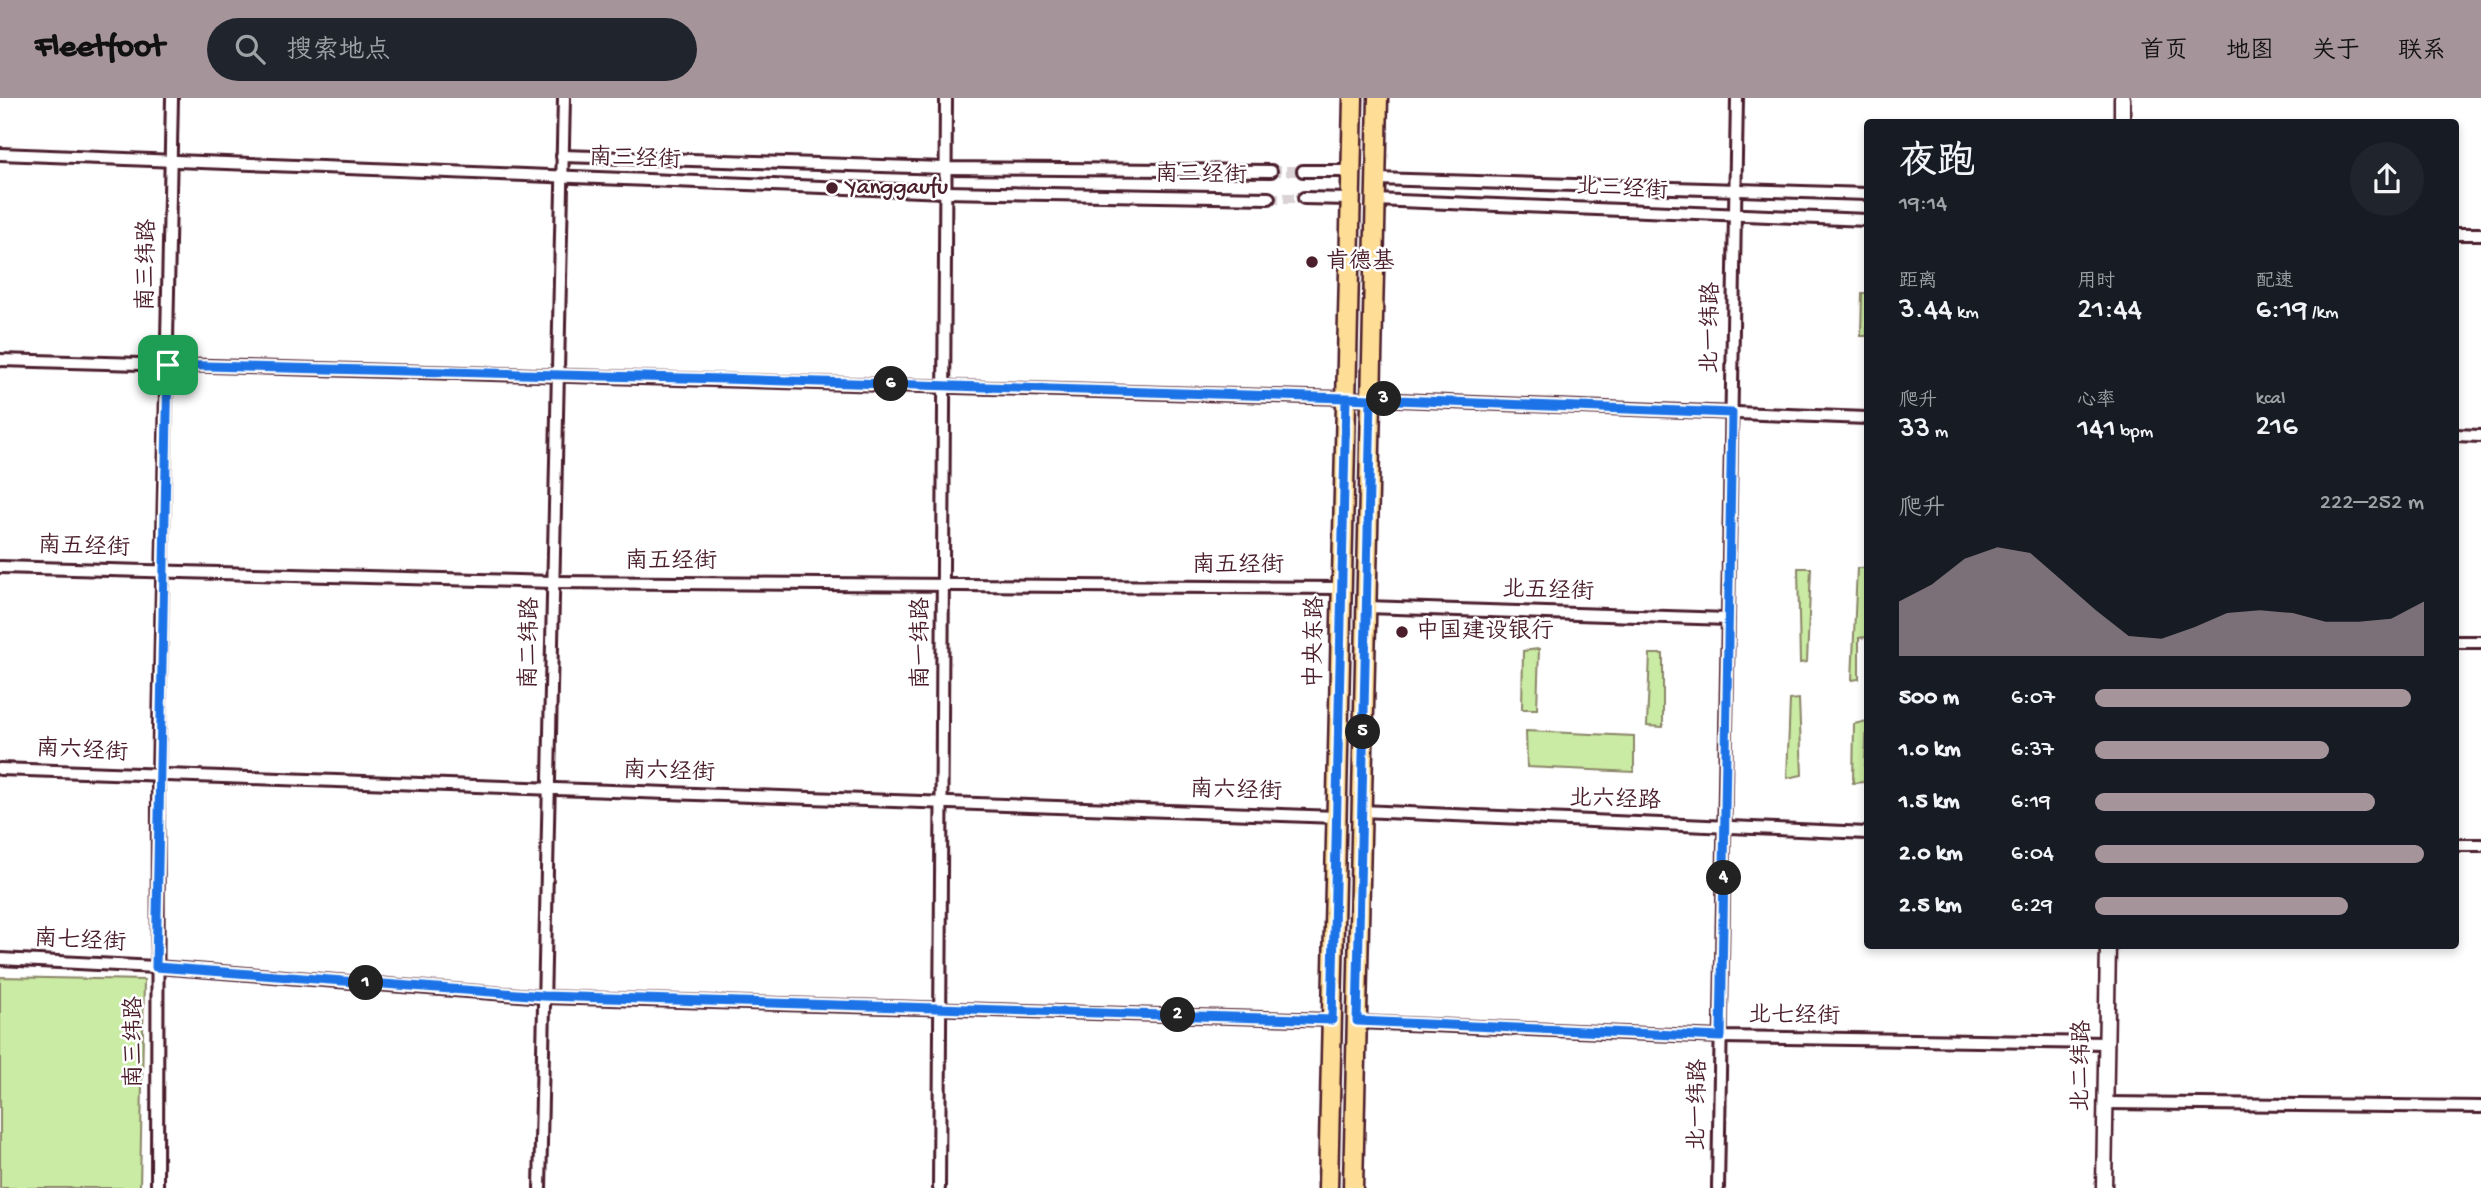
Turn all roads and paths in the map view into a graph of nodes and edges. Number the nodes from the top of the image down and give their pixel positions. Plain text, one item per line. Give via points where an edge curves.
1 (172, 98) edge
2 (564, 98) edge
3 (946, 98) edge
4 (1353, 98) edge
5 (1378, 98) edge
6 (1737, 98) edge
7 (2122, 98) edge
8 (2122, 119) edge
9 (0, 154) edge
10 (562, 156) junction
11 (171, 160) junction
12 (945, 168) junction
13 (1270, 171) tunnel mouth
14 (1303, 171) tunnel mouth
15 (1352, 171) junction
16 (562, 178) junction
17 (1376, 178) junction
18 (1735, 190) junction
19 (945, 192) junction
20 (1864, 194) edge
21 (1269, 198) tunnel mouth
22 (1304, 198) tunnel mouth
23 (1350, 199) junction
24 (1375, 200) junction
25 (1735, 216) junction
26 (1864, 220) edge
27 (2459, 234) edge
28 (2481, 234) edge
29 (0, 360) edge
30 (168, 365) junction
31 (558, 373) junction
32 (945, 385) junction
33 (1346, 398) junction
34 (1371, 399) junction
35 (1732, 413) junction
36 (1864, 418) edge
37 (2459, 435) edge
38 (2481, 436) edge
39 (0, 567) edge
40 (164, 572) junction
41 (553, 582) junction
42 (943, 585) junction
43 (1342, 588) junction
44 (1366, 607) junction
45 (1728, 619) junction
46 (2459, 642) edge
47 (2481, 642) edge
48 (0, 769) edge
49 (158, 776) junction
50 (549, 790) junction
51 (942, 801) junction
52 (1361, 811) junction
53 (1336, 817) junction
54 (1725, 827) junction
55 (1864, 833) edge
56 (2459, 845) edge
57 (2481, 845) edge
58 (2108, 949) edge
59 (0, 959) edge
60 (156, 967) junction
61 (544, 996) junction
62 (940, 1008) junction
63 (1332, 1020) junction
64 (1357, 1021) junction
65 (1721, 1037) junction
66 (2106, 1043) junction
67 (2105, 1103) junction
68 (2481, 1107) edge
69 (157, 1188) edge
70 (540, 1188) edge
71 (939, 1188) edge
72 (1328, 1188) edge
73 (1353, 1188) edge
74 (1718, 1188) edge
75 (2104, 1188) edge

1 - 11 street, 南三纬路
2 - 10 street, 南二纬路
3 - 12 street, 南一纬路
4 - 15 main road, 中央东路
5 - 17 main road
6 - 18 street, 北一纬路
7 - 8 street
9 - 11 street, 南三经街
10 - 12 street
10 - 16 street, 南二纬路
11 - 16 street, 南三经街
11 - 30 street, 南三纬路
12 - 13 street
12 - 19 street, 南一纬路
14 - 15 street
15 - 23 main road, 中央东路
16 - 19 street, 南三经街
16 - 31 street, 南二纬路
17 - 18 street
17 - 24 main road
18 - 20 street
18 - 25 street, 北一纬路
19 - 21 street, 南三经街
19 - 32 street, 南一纬路
22 - 23 street
23 - 33 main road, 中央东路
24 - 25 street, 北三经街
24 - 34 main road
25 - 26 street, 北三经街
25 - 35 street, 北一纬路
27 - 28 street
29 - 30 street
30 - 31 street
30 - 40 street, 南三纬路
31 - 32 street
31 - 41 street, 南二纬路
32 - 33 street
32 - 42 street, 南一纬路
33 - 34 street
33 - 43 main road, 中央东路
34 - 35 street
34 - 44 main road
35 - 36 street
35 - 45 street, 北一纬路
37 - 38 street
39 - 40 street, 南五经街
40 - 41 street, 南五经街
40 - 49 street, 南三纬路
41 - 42 street, 南五经街
41 - 50 street, 南二纬路
42 - 43 street, 南五经街
42 - 51 street, 南一纬路
43 - 53 main road, 中央东路
44 - 45 street, 北五经街
44 - 52 main road
45 - 54 street, 北一纬路
46 - 47 street
48 - 49 street, 南六经街
49 - 50 street, 南六经街
49 - 60 street, 南三纬路
50 - 51 street, 南六经街
50 - 61 street, 南二纬路
51 - 53 street, 南六经街
51 - 62 street, 南一纬路
52 - 54 street, 北六经路
52 - 64 main road
53 - 63 main road, 中央东路
54 - 55 street, 北六经路
54 - 65 street, 北一纬路
56 - 57 street
58 - 66 street, 北二纬路
59 - 60 street, 南七经街
60 - 61 street, 南七经街
60 - 69 street, 南三纬路
61 - 62 street, 南七经街
61 - 70 street, 南二纬路
62 - 63 street, 南七经街
62 - 71 street, 南一纬路
63 - 72 main road, 中央东路
64 - 65 street, 北七经街
64 - 73 main road
65 - 66 street, 北七经街
65 - 74 street, 北一纬路
66 - 67 street, 北二纬路
67 - 68 street
67 - 75 street, 北二纬路

